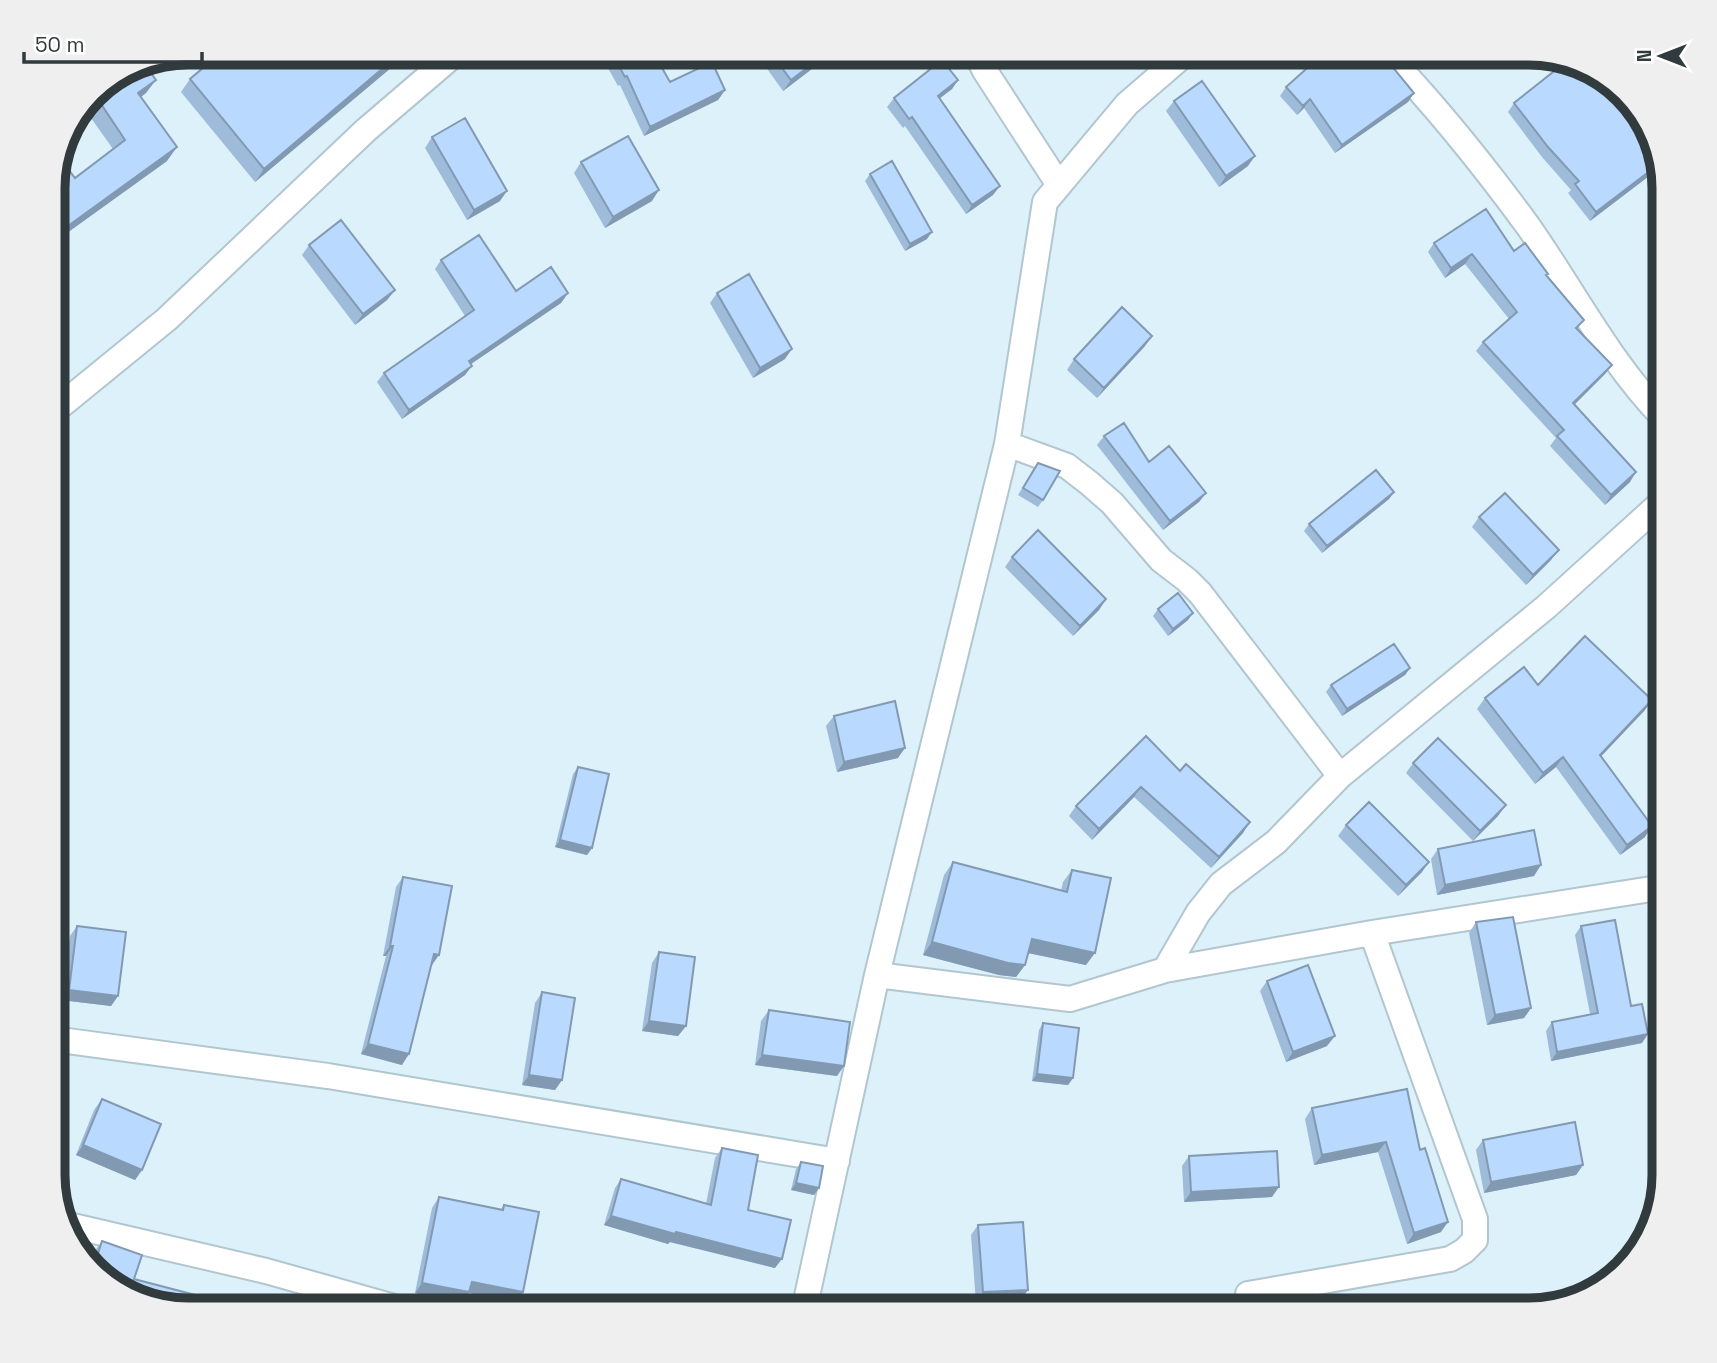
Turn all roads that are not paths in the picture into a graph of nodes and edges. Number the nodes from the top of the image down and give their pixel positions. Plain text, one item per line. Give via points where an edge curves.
1 (441, 65) edge
2 (982, 65) edge
3 (1171, 65) edge
4 (1397, 65) edge
5 (1059, 185) junction
6 (65, 402) edge
7 (1652, 405) edge
8 (1007, 444) junction
9 (1652, 510) edge
10 (1340, 776) junction
11 (1652, 889) edge
12 (1372, 933) junction
13 (1165, 970) junction
14 (877, 975) junction
15 (65, 1041) edge
16 (837, 1161) junction
17 (76, 1227) edge
18 (1248, 1294) dead end
19 (360, 1298) edge
20 (807, 1298) edge

1 - 6 street via 167,319
2 - 5 street
3 - 5 street via 1127,104
4 - 7 street via 1527,226
5 - 8 street via 1045,201
8 - 10 street via 1067,466 1112,503 1161,560 1200,593
8 - 14 street
9 - 10 street via 1546,607
10 - 13 street via 1276,842 1221,884
11 - 12 street
12 - 13 street
12 - 18 street via 1475,1219 1475,1240 1450,1259
13 - 14 street via 1070,999
14 - 16 street
15 - 16 street via 328,1076
16 - 20 street
17 - 19 street

